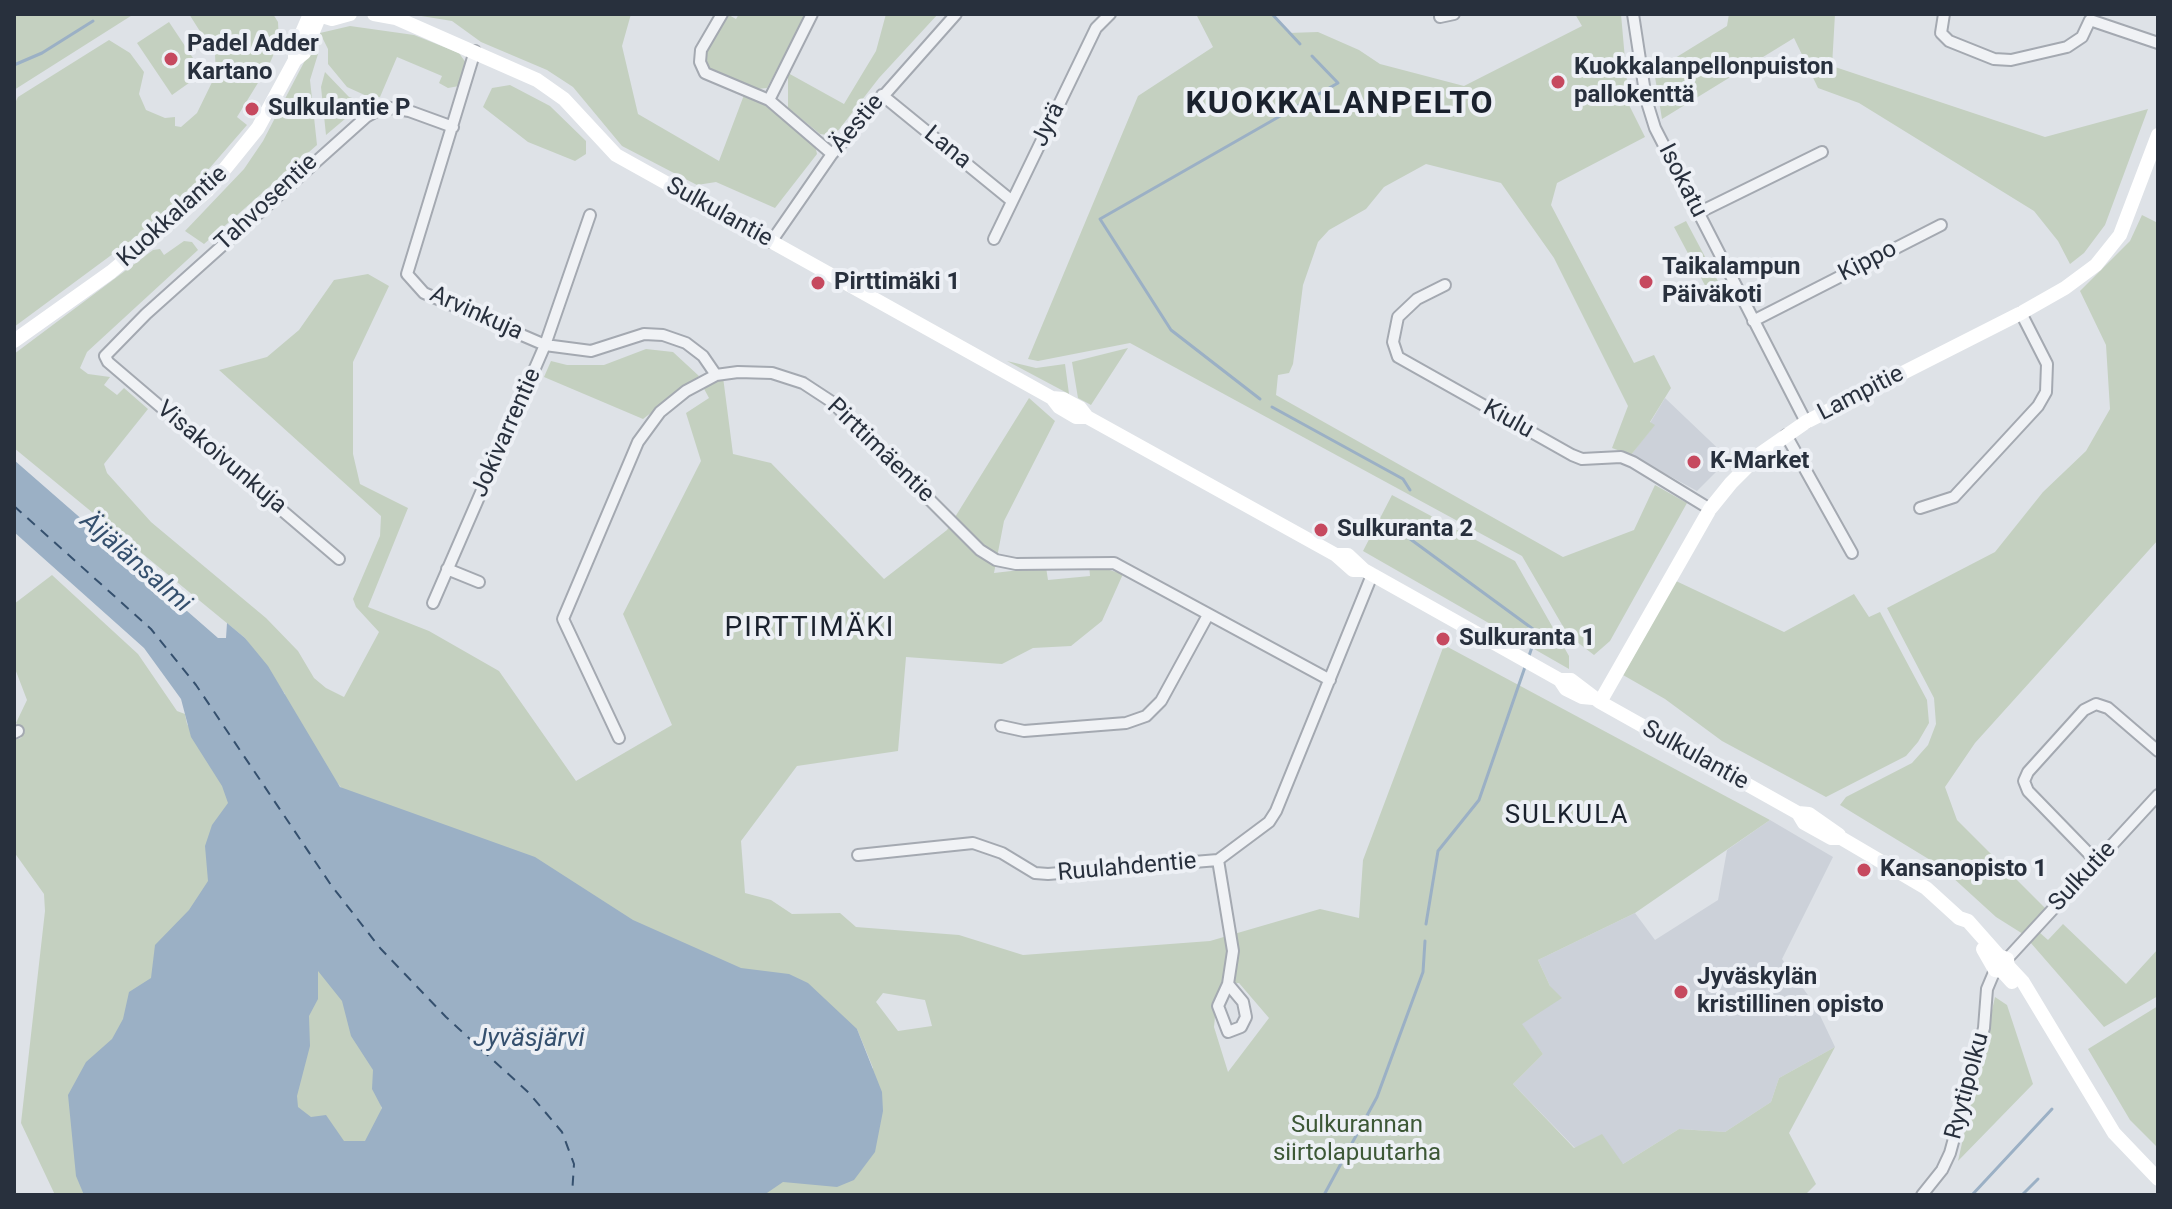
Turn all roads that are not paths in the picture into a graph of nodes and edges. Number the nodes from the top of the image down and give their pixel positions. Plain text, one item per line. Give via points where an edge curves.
1 (315, 14) edge
2 (350, 14) edge
3 (374, 14) edge
4 (722, 14) edge
5 (812, 14) edge
6 (956, 14) edge
7 (1110, 14) edge
8 (1454, 14) edge
9 (1633, 14) edge
10 (1944, 14) edge
11 (395, 16) edge
12 (1440, 17) dead end
13 (2091, 17) edge
14 (2158, 43) edge
15 (475, 51) junction
16 (882, 95) junction
17 (769, 100) junction
18 (453, 127) junction
19 (2158, 135) edge
20 (1822, 152) dead end
21 (832, 154) junction
22 (1012, 201) junction
23 (1698, 213) junction
24 (590, 215) dead end
25 (1941, 225) dead end
26 (994, 239) dead end
27 (771, 242) junction
28 (1445, 285) dead end
29 (2021, 313) junction
30 (1753, 321) junction
31 (14, 341) edge
32 (545, 345) junction
33 (105, 356) joint
34 (716, 375) junction
35 (1806, 422) junction
36 (1786, 435) junction
37 (1920, 508) dead end
38 (1710, 509) junction
39 (1852, 553) dead end
40 (339, 559) dead end
41 (447, 569) junction
42 (1368, 573) junction
43 (479, 582) dead end
44 (433, 603) dead end
45 (1208, 615) junction
46 (1330, 680) junction
47 (1596, 700) junction
48 (1001, 726) dead end
49 (619, 738) dead end
50 (2158, 751) edge
51 (2158, 795) edge
52 (858, 855) dead end
53 (1218, 860) junction
54 (2097, 862) junction
55 (2001, 964) junction
56 (1228, 984) dead end
57 (2158, 1179) edge
58 (1922, 1195) edge

1 - 2 main road via 332,19
1 - 31 main road, Kuokkalantie via 304,53 295,60 258,128 207,191 111,272
3 - 11 main road, Sulkulantie
4 - 17 street via 701,50 705,73
5 - 17 street
6 - 16 street, Äestie
7 - 22 street, Jyrä via 1096,28
8 - 12 street
9 - 23 street, Isokatu via 1655,128
10 - 13 street via 1941,33 1949,41 1994,59 2011,60 2067,47 2082,37
11 - 15 main road, Sulkulantie
13 - 14 street
15 - 18 street, Arvinkuja
15 - 27 main road, Sulkulantie via 564,99 616,155
16 - 21 street, Äestie
16 - 22 street, Lana
17 - 21 street
18 - 32 street, Arvinkuja via 407,274 424,293
18 - 33 street, Tahvosentie via 384,107 366,117
19 - 29 main road, Lampitie via 2120,235 2096,265
20 - 23 street
21 - 27 street, Äestie
22 - 26 street, Jyrä
23 - 30 street, Isokatu
24 - 32 street, Jokivarrentie
25 - 30 street, Kippo
27 - 42 main road, Sulkulantie via 1052,398 1067,412 1087,417
28 - 38 street, Kiulu via 1408,304 1398,317 1393,342 1398,357 1572,455 1621,457
29 - 35 main road, Lampitie
29 - 37 street via 2047,364 2046,392 1954,497
30 - 35 street, Isokatu
32 - 34 street, Arvinkuja via 591,351 644,334 663,335 686,343
32 - 41 street, Jokivarrentie
33 - 40 street, Visakoivunkuja
34 - 45 street, Pirttimäentie via 772,373 803,383 832,402 996,560 1114,563
34 - 49 street, Pirttimäentie via 660,412 638,442 563,619
35 - 36 main road, Lampitie
36 - 38 main road, Lampitie via 1750,464
36 - 39 street
38 - 47 main road, Lampitie
41 - 43 street
41 - 44 street, Jokivarrentie
42 - 46 street, Ruulahdentie
42 - 47 main road, Sulkulantie via 1560,680 1580,685
45 - 46 street, Pirttimäentie
45 - 48 street via 1161,701 1146,716 1126,723 1024,731
46 - 53 street, Ruulahdentie via 1276,811
47 - 55 main road, Sulkulantie via 1798,813 1804,823 1903,872 1959,918
50 - 54 street via 2108,708 2096,704 2084,710 2028,772 2028,791
51 - 54 street, Sulkutie
52 - 53 street, Ruulahdentie via 973,843 1035,873 1048,874
53 - 56 street via 1233,951
54 - 55 street, Sulkutie
55 - 57 main road, Sulkulantie via 2023,982 2114,1133
55 - 58 street, Ryytipolku via 1987,989 1984,1028 1950,1153

